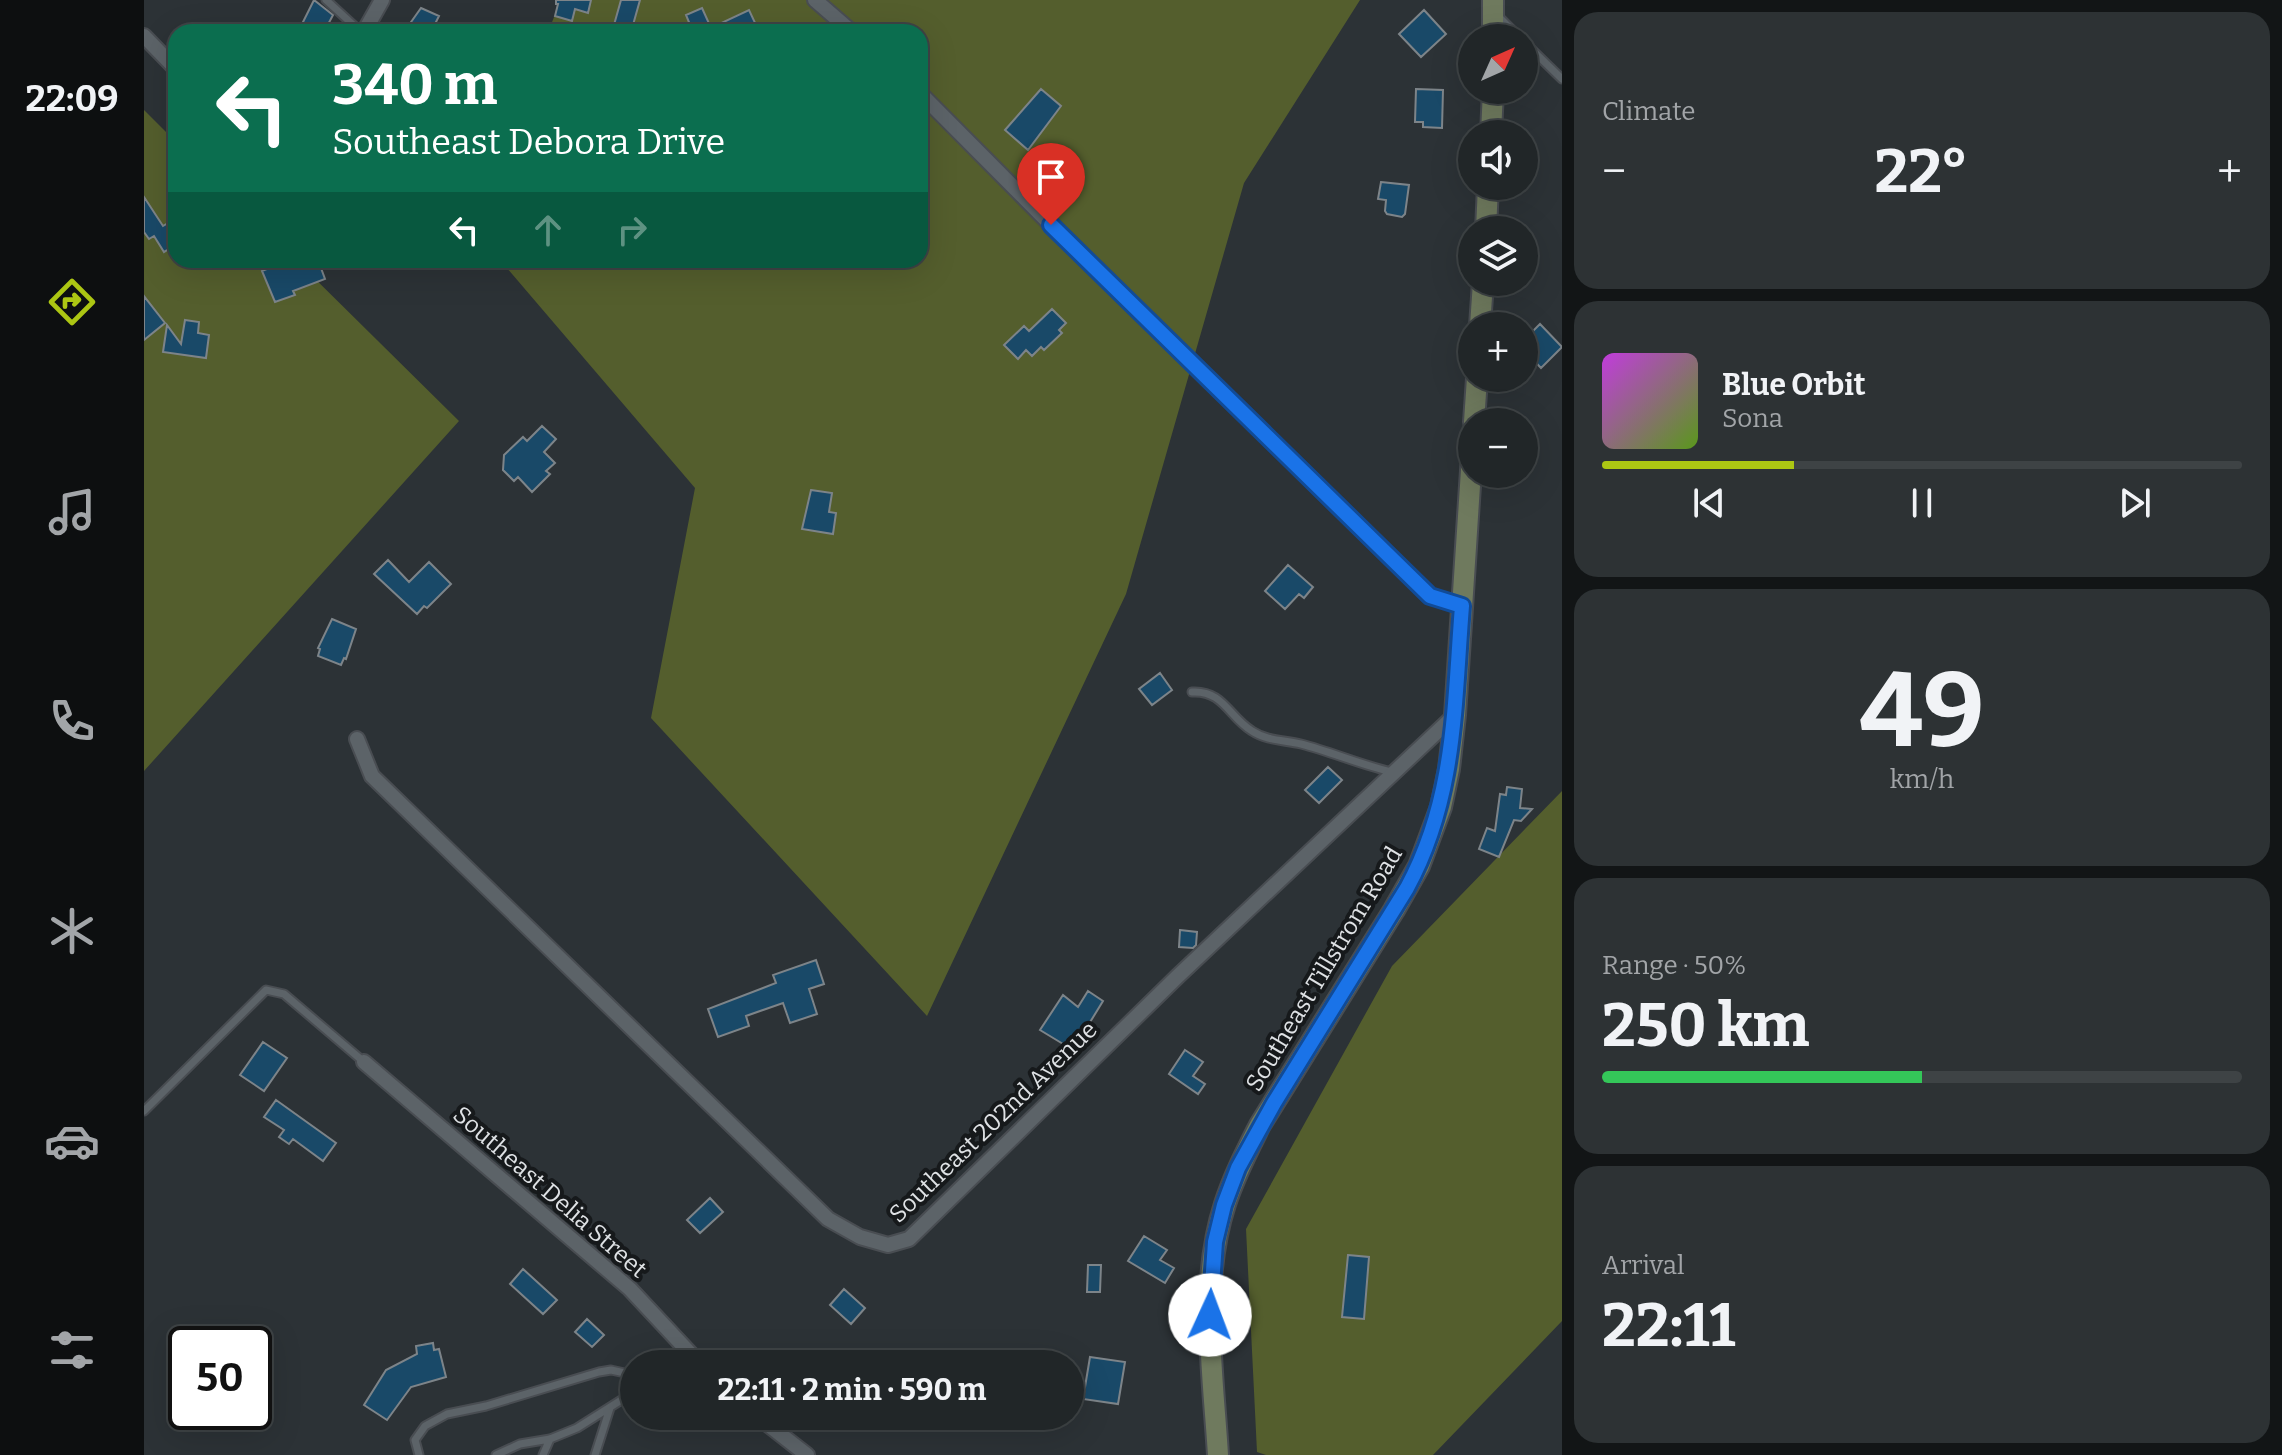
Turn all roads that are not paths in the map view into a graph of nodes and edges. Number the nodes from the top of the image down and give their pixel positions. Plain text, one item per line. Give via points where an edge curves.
1 (326, 0) edge
2 (382, 0) edge
3 (815, 0) edge
4 (1493, 5) edge
5 (354, 24) edge
6 (368, 24) edge
7 (843, 24) edge
8 (1509, 24) edge
9 (144, 36) edge
10 (1538, 56) edge
11 (168, 61) edge
12 (1562, 79) edge
13 (928, 101) edge
14 (1470, 488) edge
15 (1462, 606) junction
16 (1192, 692) dead end
17 (1455, 715) junction
18 (357, 739) dead end
19 (1394, 772) junction
20 (364, 1062) joint
21 (144, 1111) edge
22 (687, 1350) edge
23 (620, 1372) edge
24 (620, 1401) edge
25 (611, 1407) junction
26 (775, 1430) edge
27 (550, 1439) junction
28 (419, 1455) edge
29 (496, 1455) edge
30 (543, 1455) edge
31 (595, 1455) edge
32 (807, 1455) edge
33 (1218, 1455) edge

1 - 5 lane
2 - 6 street
3 - 7 street
4 - 8 lane
9 - 11 street
10 - 12 lane
13 - 15 street via 1430,596
14 - 15 main road, Southeast Tillstrom Road
15 - 17 main road, Southeast Tillstrom Road
16 - 19 lane via 1215,695 1239,722 1264,737
17 - 19 street, Southeast 202nd Avenue
17 - 33 main road, Southeast Tillstrom Road via 1441,807 1419,866 1260,1125 1224,1205 1215,1242 1210,1315
18 - 19 street, Southeast 202nd Avenue via 372,776 828,1219 888,1245 909,1239
20 - 21 lane via 284,994 266,990
20 - 22 street, Southeast Delia Street via 630,1289
23 - 28 lane via 599,1372 447,1414 425,1426 415,1440
24 - 25 lane
25 - 27 lane
25 - 31 lane
26 - 32 street
27 - 29 lane
27 - 30 lane

